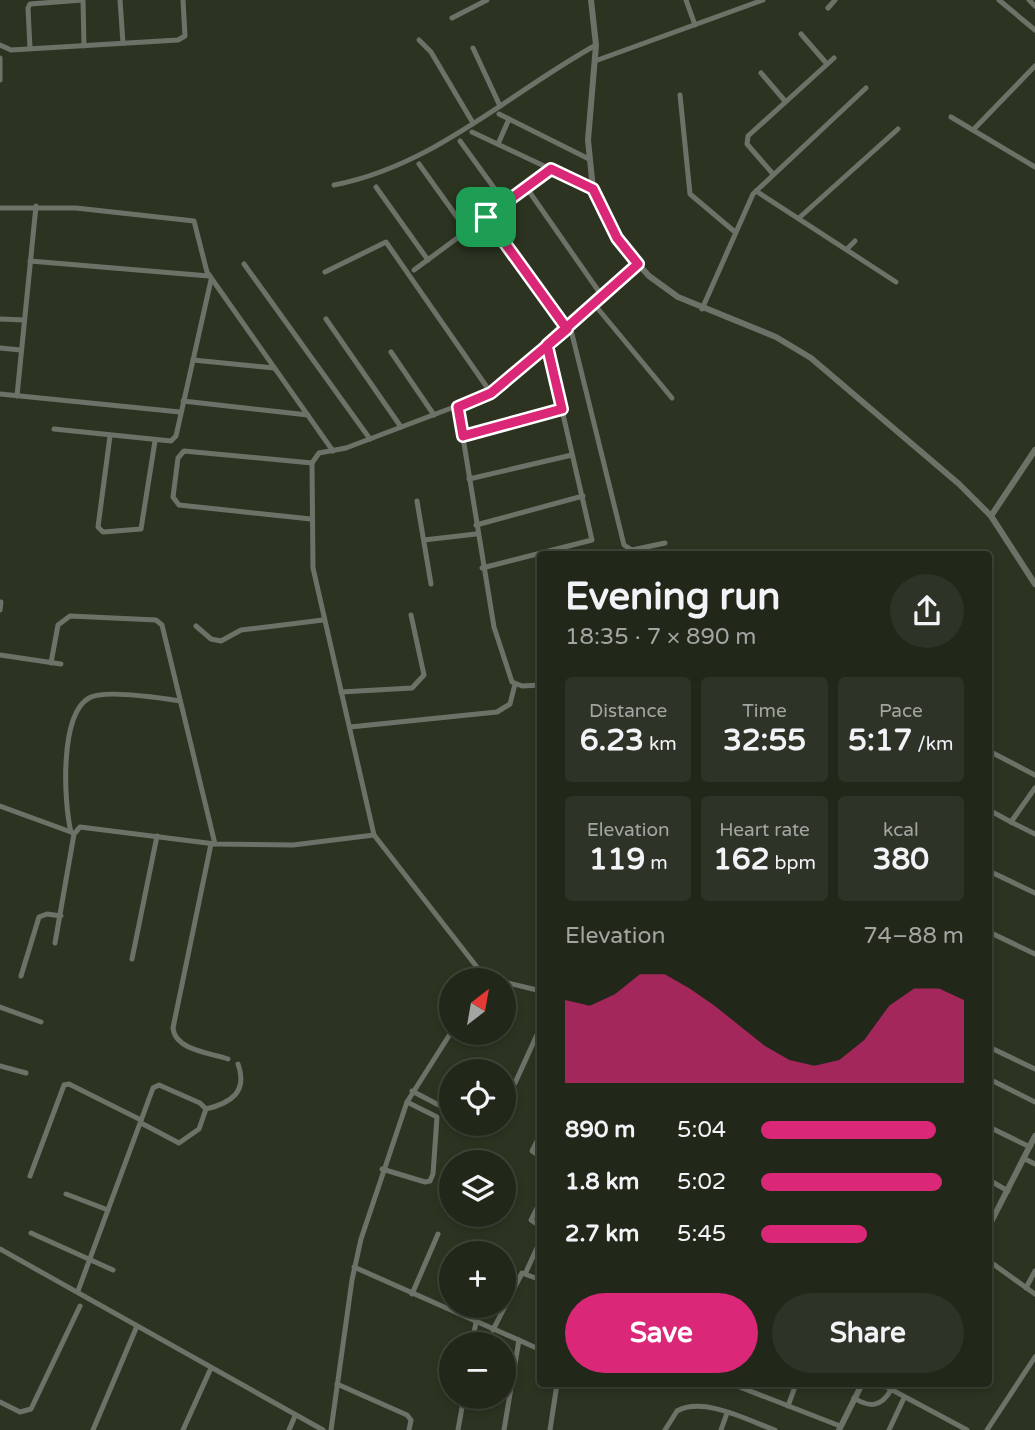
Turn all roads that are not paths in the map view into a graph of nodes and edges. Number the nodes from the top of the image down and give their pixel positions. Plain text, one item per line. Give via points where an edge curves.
1 (83, 0) edge
2 (120, 0) edge
3 (183, 0) edge
4 (486, 0) edge
5 (592, 0) edge
6 (686, 0) edge
7 (763, 0) edge
8 (835, 0) edge
9 (999, 0) edge
10 (1029, 0) edge
11 (1035, 6) edge
12 (828, 8) dead end
13 (452, 18) dead end
14 (695, 24) junction
15 (1035, 30) edge
16 (802, 34) dead end
17 (419, 40) dead end
18 (123, 43) junction
19 (0, 45) edge
20 (596, 45) junction
21 (84, 46) junction
22 (30, 48) junction
23 (473, 48) dead end
24 (0, 58) edge
25 (834, 58) dead end
26 (595, 61) junction
27 (827, 64) junction
28 (1035, 66) edge
29 (761, 73) dead end
30 (0, 80) edge
31 (866, 88) dead end
32 (680, 95) dead end
33 (785, 101) junction
34 (500, 106) junction
35 (499, 114) dead end
36 (951, 117) dead end
37 (509, 119) junction
38 (473, 123) junction
39 (898, 129) dead end
40 (974, 130) junction
41 (472, 132) dead end
42 (460, 141) dead end
43 (498, 144) junction
44 (589, 159) junction
45 (419, 164) dead end
46 (1035, 167) edge
47 (551, 169) junction
48 (773, 174) junction
49 (334, 185) dead end
50 (376, 187) dead end
51 (526, 187) junction
52 (593, 189) junction
53 (756, 191) junction
54 (505, 203) junction
55 (36, 206) junction
56 (0, 208) edge
57 (486, 217) junction
58 (799, 218) junction
59 (467, 231) junction
60 (735, 232) junction
61 (855, 241) dead end
62 (847, 249) junction
63 (428, 260) junction
64 (30, 261) junction
65 (244, 264) dead end
66 (638, 264) junction
67 (414, 270) dead end
68 (325, 272) dead end
69 (210, 278) junction
70 (896, 282) dead end
71 (602, 296) junction
72 (594, 304) junction
73 (702, 309) junction
74 (0, 318) edge
75 (326, 318) dead end
76 (24, 320) junction
77 (569, 327) junction
78 (547, 345) junction
79 (0, 348) edge
80 (22, 350) junction
81 (391, 352) dead end
82 (193, 360) junction
83 (274, 368) junction
84 (491, 393) junction
85 (0, 394) edge
86 (17, 396) junction
87 (672, 398) dead end
88 (183, 401) junction
89 (458, 407) junction
90 (562, 409) junction
91 (180, 412) junction
92 (308, 415) junction
93 (434, 415) junction
94 (401, 427) junction
95 (54, 429) dead end
96 (110, 436) junction
97 (463, 436) junction
98 (370, 439) junction
99 (155, 441) junction
100 (1035, 450) edge
101 (333, 451) junction
102 (572, 455) junction
103 (312, 463) junction
104 (469, 479) junction
105 (583, 496) junction
106 (417, 501) dead end
107 (991, 516) junction
108 (311, 519) junction
109 (476, 525) junction
110 (477, 534) junction
111 (424, 540) junction
112 (665, 543) dead end
113 (550, 551) edge
114 (537, 554) edge
115 (482, 568) junction
116 (431, 584) dead end
117 (1035, 584) edge
118 (1, 602) edge
119 (0, 610) edge
120 (411, 615) dead end
121 (323, 620) junction
122 (196, 626) dead end
123 (0, 655) edge
124 (51, 663) junction
125 (61, 664) dead end
126 (515, 684) junction
127 (537, 685) edge
128 (341, 692) junction
129 (180, 701) junction
130 (350, 727) junction
131 (992, 753) edge
132 (1035, 775) edge
133 (1035, 788) edge
134 (0, 806) edge
135 (992, 812) edge
136 (1011, 822) junction
137 (72, 833) junction
138 (1035, 834) edge
139 (158, 835) junction
140 (374, 835) junction
141 (213, 844) junction
142 (992, 872) edge
143 (1035, 893) edge
144 (61, 916) junction
145 (992, 933) edge
146 (55, 943) dead end
147 (1035, 954) edge
148 (132, 960) dead end
149 (477, 968) edge
150 (21, 976) dead end
151 (516, 985) edge
152 (537, 990) edge
153 (0, 1007) edge
154 (41, 1021) dead end
155 (537, 1035) edge
156 (443, 1045) edge
157 (992, 1048) edge
158 (228, 1059) dead end
159 (238, 1064) dead end
160 (0, 1066) edge
161 (1035, 1069) edge
162 (26, 1073) dead end
163 (992, 1080) edge
164 (516, 1081) edge
165 (412, 1091) junction
166 (407, 1102) junction
167 (1035, 1102) edge
168 (439, 1105) edge
169 (206, 1109) junction
170 (141, 1122) junction
171 (992, 1128) edge
172 (1035, 1137) edge
173 (1030, 1147) junction
174 (1025, 1159) junction
175 (1035, 1164) edge
176 (383, 1169) junction
177 (30, 1176) dead end
178 (992, 1182) edge
179 (1008, 1191) junction
180 (66, 1194) dead end
181 (537, 1208) edge
182 (108, 1210) junction
183 (992, 1220) edge
184 (537, 1224) edge
185 (31, 1233) dead end
186 (438, 1234) dead end
187 (537, 1248) edge
188 (0, 1250) edge
189 (90, 1258) junction
190 (992, 1263) edge
191 (354, 1267) junction
192 (113, 1270) dead end
193 (1035, 1271) edge
194 (526, 1272) junction
195 (537, 1278) edge
196 (1026, 1288) junction
197 (78, 1291) junction
198 (412, 1294) junction
199 (1035, 1294) edge
200 (80, 1306) dead end
201 (476, 1322) junction
202 (137, 1326) junction
203 (493, 1331) junction
204 (474, 1332) edge
205 (519, 1340) junction
206 (537, 1347) edge
207 (1035, 1357) edge
208 (211, 1368) junction
209 (337, 1384) junction
210 (556, 1387) edge
211 (740, 1387) edge
212 (795, 1387) edge
213 (860, 1387) edge
214 (886, 1387) edge
215 (854, 1398) junction
216 (904, 1398) junction
217 (0, 1402) edge
218 (788, 1406) junction
219 (462, 1409) edge
220 (727, 1413) junction
221 (295, 1416) junction
222 (839, 1428) edge
223 (93, 1430) edge
224 (183, 1430) edge
225 (289, 1430) edge
226 (323, 1430) edge
227 (331, 1430) edge
228 (409, 1430) edge
229 (458, 1430) edge
230 (505, 1430) edge
231 (550, 1430) edge
232 (666, 1430) edge
233 (721, 1430) edge
234 (774, 1430) edge
235 (888, 1430) edge
236 (967, 1430) edge
237 (987, 1430) edge

1 - 21 street
1 - 22 street via 30,4
2 - 18 street
3 - 18 street via 182,40
4 - 13 street
5 - 20 street
6 - 14 street
7 - 14 street
8 - 12 street
9 - 15 street
10 - 11 street
14 - 26 street
16 - 27 street
17 - 38 street via 431,52
18 - 21 street
19 - 22 street via 11,50
20 - 26 street
20 - 34 street
21 - 22 street
23 - 34 street
24 - 30 street
25 - 27 street
26 - 44 street
27 - 33 street
28 - 40 street
29 - 33 street
31 - 48 street
32 - 60 street via 690,194
33 - 48 street via 747,139
34 - 38 street
35 - 37 street
36 - 40 street
37 - 43 street
37 - 44 street
38 - 49 street via 388,171
39 - 58 street
40 - 46 street
41 - 43 street
42 - 54 street
43 - 47 street
44 - 52 street
45 - 59 street
47 - 51 street
47 - 52 street
48 - 53 street
50 - 63 street
51 - 54 street
51 - 71 street
52 - 66 street via 617,238
53 - 58 street
53 - 60 street
54 - 57 street
55 - 56 street
55 - 64 street
55 - 69 street via 194,221 201,260
57 - 59 street
57 - 77 street
58 - 62 street
59 - 63 street
60 - 73 street
61 - 62 street
62 - 70 street
63 - 67 street
64 - 69 street
64 - 76 street
65 - 98 street
66 - 71 street
66 - 73 street via 659,284
68 - 84 street via 386,242
69 - 82 street
69 - 83 street
71 - 72 street
72 - 77 street
72 - 87 street
73 - 107 street via 776,337 811,358
74 - 76 street
75 - 94 street
76 - 80 street
77 - 78 street
77 - 112 street via 624,545 632,550
78 - 84 street
78 - 90 street
79 - 80 street
80 - 86 street
81 - 93 street
82 - 83 street
82 - 88 street
83 - 92 street
84 - 89 street
85 - 86 street
86 - 91 street
88 - 91 street
88 - 92 street
89 - 93 street
89 - 97 street
90 - 97 street
90 - 102 street
91 - 99 street via 174,439
92 - 101 street
93 - 94 street
94 - 98 street
95 - 96 street
96 - 99 street
96 - 99 street via 98,527 103,531 141,531
97 - 104 street
98 - 101 street
100 - 107 street
101 - 103 street via 319,453
102 - 104 street
102 - 105 street
103 - 108 street
103 - 108 street via 184,451 178,458 173,496 179,505
104 - 109 street
105 - 109 street
105 - 113 street via 590,541
106 - 111 street
107 - 117 street
108 - 121 street via 313,568
109 - 110 street
110 - 111 street
110 - 115 street
111 - 116 street
114 - 115 street
115 - 126 street via 506,673
118 - 119 street
120 - 128 street via 424,675 421,682 412,688
121 - 122 street via 241,630 221,641
121 - 128 street
123 - 124 street
124 - 125 street
124 - 129 street via 63,618 156,620 165,631
126 - 127 street
126 - 130 street via 510,704 496,712
128 - 130 street
129 - 137 street via 113,695 85,701 71,729 66,768 66,810
129 - 141 street
130 - 140 street
131 - 132 street
133 - 136 street
134 - 137 street
135 - 136 street
136 - 138 street
137 - 139 street via 83,827
137 - 144 street
139 - 141 street
139 - 148 street
140 - 141 street via 293,845
140 - 149 street
141 - 158 street via 173,1028 183,1044
142 - 143 street
144 - 146 street
144 - 150 street via 38,917
145 - 147 street
151 - 152 street
153 - 154 street
155 - 164 street
156 - 165 street
157 - 161 street
159 - 169 street via 242,1080 238,1094
160 - 162 street
163 - 167 street
165 - 166 street
165 - 168 street
166 - 176 street
166 - 176 street via 437,1117 433,1174 425,1182
169 - 170 street via 199,1129 179,1143
169 - 170 street via 156,1085
170 - 177 street via 64,1085
170 - 182 street
171 - 173 street
172 - 173 street
173 - 174 street
174 - 175 street
174 - 179 street
176 - 191 street
178 - 179 street
179 - 183 street
180 - 182 street
181 - 184 street via 531,1220
182 - 189 street
185 - 189 street
186 - 198 street
187 - 194 street
188 - 197 street
189 - 192 street
189 - 197 street
190 - 196 street
191 - 198 street
191 - 209 street
193 - 196 street
194 - 195 street
194 - 203 street
196 - 199 street
197 - 202 street
198 - 201 street
200 - 217 street via 31,1409 20,1412
201 - 203 street
201 - 204 street
202 - 208 street
202 - 223 street
203 - 205 street
205 - 206 street
205 - 230 street
207 - 237 street
208 - 221 street
208 - 224 street
209 - 227 street
209 - 228 street via 407,1415
210 - 231 street
211 - 218 street
212 - 218 street
213 - 215 street
214 - 215 street via 885,1400 877,1404
214 - 216 street
215 - 222 street
216 - 235 street
216 - 236 street
218 - 222 street
219 - 229 street
220 - 232 street via 684,1407 675,1412
220 - 233 street
220 - 234 street
221 - 225 street
221 - 226 street

